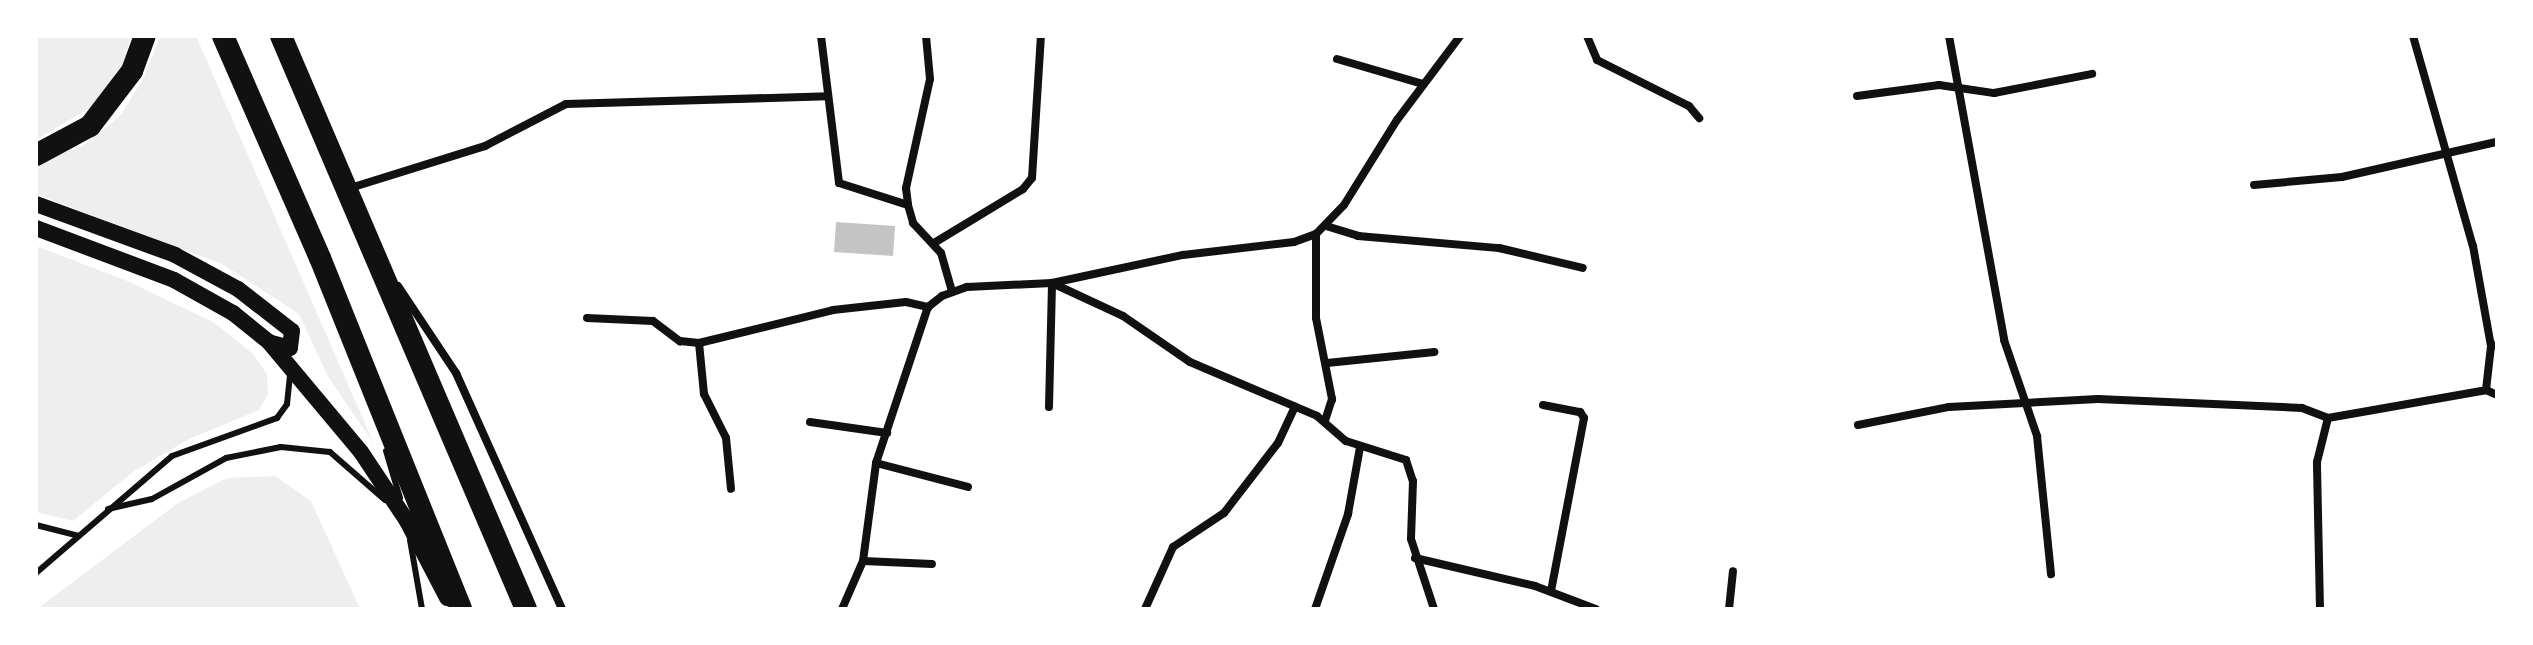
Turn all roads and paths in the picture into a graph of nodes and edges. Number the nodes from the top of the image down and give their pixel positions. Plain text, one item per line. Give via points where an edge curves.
1 (145, 36) edge
2 (223, 36) edge
3 (281, 36) edge
4 (821, 36) edge
5 (926, 36) edge
6 (1041, 36) edge
7 (1460, 36) edge
8 (1587, 36) edge
9 (1949, 36) edge
10 (2413, 36) edge
11 (1337, 59) dead end
12 (2092, 74) dead end
13 (1423, 84) junction
14 (1960, 89) junction
15 (828, 96) junction
16 (1857, 96) dead end
17 (1699, 118) dead end
18 (2496, 142) edge
19 (2444, 150) junction
20 (36, 155) edge
21 (2254, 185) dead end
22 (347, 189) junction
23 (36, 204) edge
24 (908, 205) junction
25 (1326, 226) junction
26 (36, 228) edge
27 (1316, 234) junction
28 (370, 243) junction
29 (934, 243) junction
30 (1583, 268) dead end
31 (1052, 283) junction
32 (952, 291) junction
33 (928, 307) junction
34 (587, 318) dead end
35 (269, 342) junction
36 (699, 343) junction
37 (2494, 346) edge
38 (1434, 352) dead end
39 (285, 359) junction
40 (1327, 363) junction
41 (366, 378) junction
42 (2486, 390) junction
43 (2497, 395) edge
44 (2028, 404) junction
45 (1543, 405) dead end
46 (1049, 407) dead end
47 (1295, 407) junction
48 (2328, 418) junction
49 (1325, 420) junction
50 (810, 422) dead end
51 (1858, 425) dead end
52 (887, 433) junction
53 (1360, 447) junction
54 (876, 463) junction
55 (968, 487) dead end
56 (731, 489) dead end
57 (105, 510) junction
58 (407, 521) junction
59 (36, 525) edge
60 (79, 536) junction
61 (1415, 558) junction
62 (863, 561) junction
63 (932, 564) dead end
64 (1733, 571) dead end
65 (36, 573) edge
66 (2051, 574) dead end
67 (1551, 591) junction
68 (422, 609) edge
69 (453, 609) edge
70 (461, 609) edge
71 (526, 609) edge
72 (562, 609) edge
73 (842, 609) edge
74 (1145, 609) edge
75 (1315, 609) edge
76 (1434, 609) edge
77 (1596, 609) edge
78 (1729, 609) edge
79 (2320, 609) edge

1 - 20 highway via 132,71 90,126
2 - 41 highway
3 - 22 highway
4 - 15 street
5 - 24 street via 929,89 908,178
6 - 29 street via 1032,178 973,222
7 - 13 street
8 - 17 street via 1597,60 1689,106
9 - 14 street
10 - 19 street
11 - 13 street
12 - 14 street via 1994,93
13 - 25 street
14 - 16 street via 1930,85
14 - 44 street via 2001,325
15 - 22 street via 566,104 485,146
15 - 24 street via 839,183
18 - 19 street
19 - 21 street via 2342,177
19 - 37 street via 2473,246
22 - 28 highway
23 - 35 main road via 175,255 238,289 294,335 290,348
24 - 29 street via 913,223
25 - 27 street
25 - 30 street via 1358,236 1499,248
26 - 35 main road via 174,280 233,313
27 - 31 street
27 - 40 street via 1316,318
28 - 71 highway
28 - 72 street via 456,373
29 - 32 street
31 - 32 street
31 - 46 street
31 - 47 street via 1123,316 1190,362
32 - 33 street
33 - 36 street via 906,302 833,310
33 - 52 street
34 - 36 street via 653,321 680,341
35 - 39 main road
36 - 56 street via 704,394 726,438
37 - 42 street
38 - 40 street
39 - 57 lane via 291,384 277,418 172,456
39 - 58 main road via 335,416
40 - 49 street via 1332,399
41 - 58 lane
41 - 70 highway
42 - 43 street
42 - 48 street
44 - 48 street via 2163,400 2302,408
44 - 51 street via 1949,407
44 - 66 street via 2043,469
45 - 67 street via 1580,412 1584,418
47 - 49 street
47 - 74 street via 1278,443 1224,513 1173,547
48 - 79 street via 2317,462
49 - 53 street
50 - 52 street
52 - 54 street
53 - 61 street via 1410,465
53 - 75 street via 1348,514
54 - 55 street
54 - 62 street
57 - 58 lane via 152,499 198,469 251,450 310,447 346,462
57 - 60 lane
58 - 68 lane
58 - 69 main road
59 - 60 lane
60 - 65 lane
61 - 67 street
61 - 76 street
62 - 63 street
62 - 73 street
64 - 78 street
67 - 77 street

